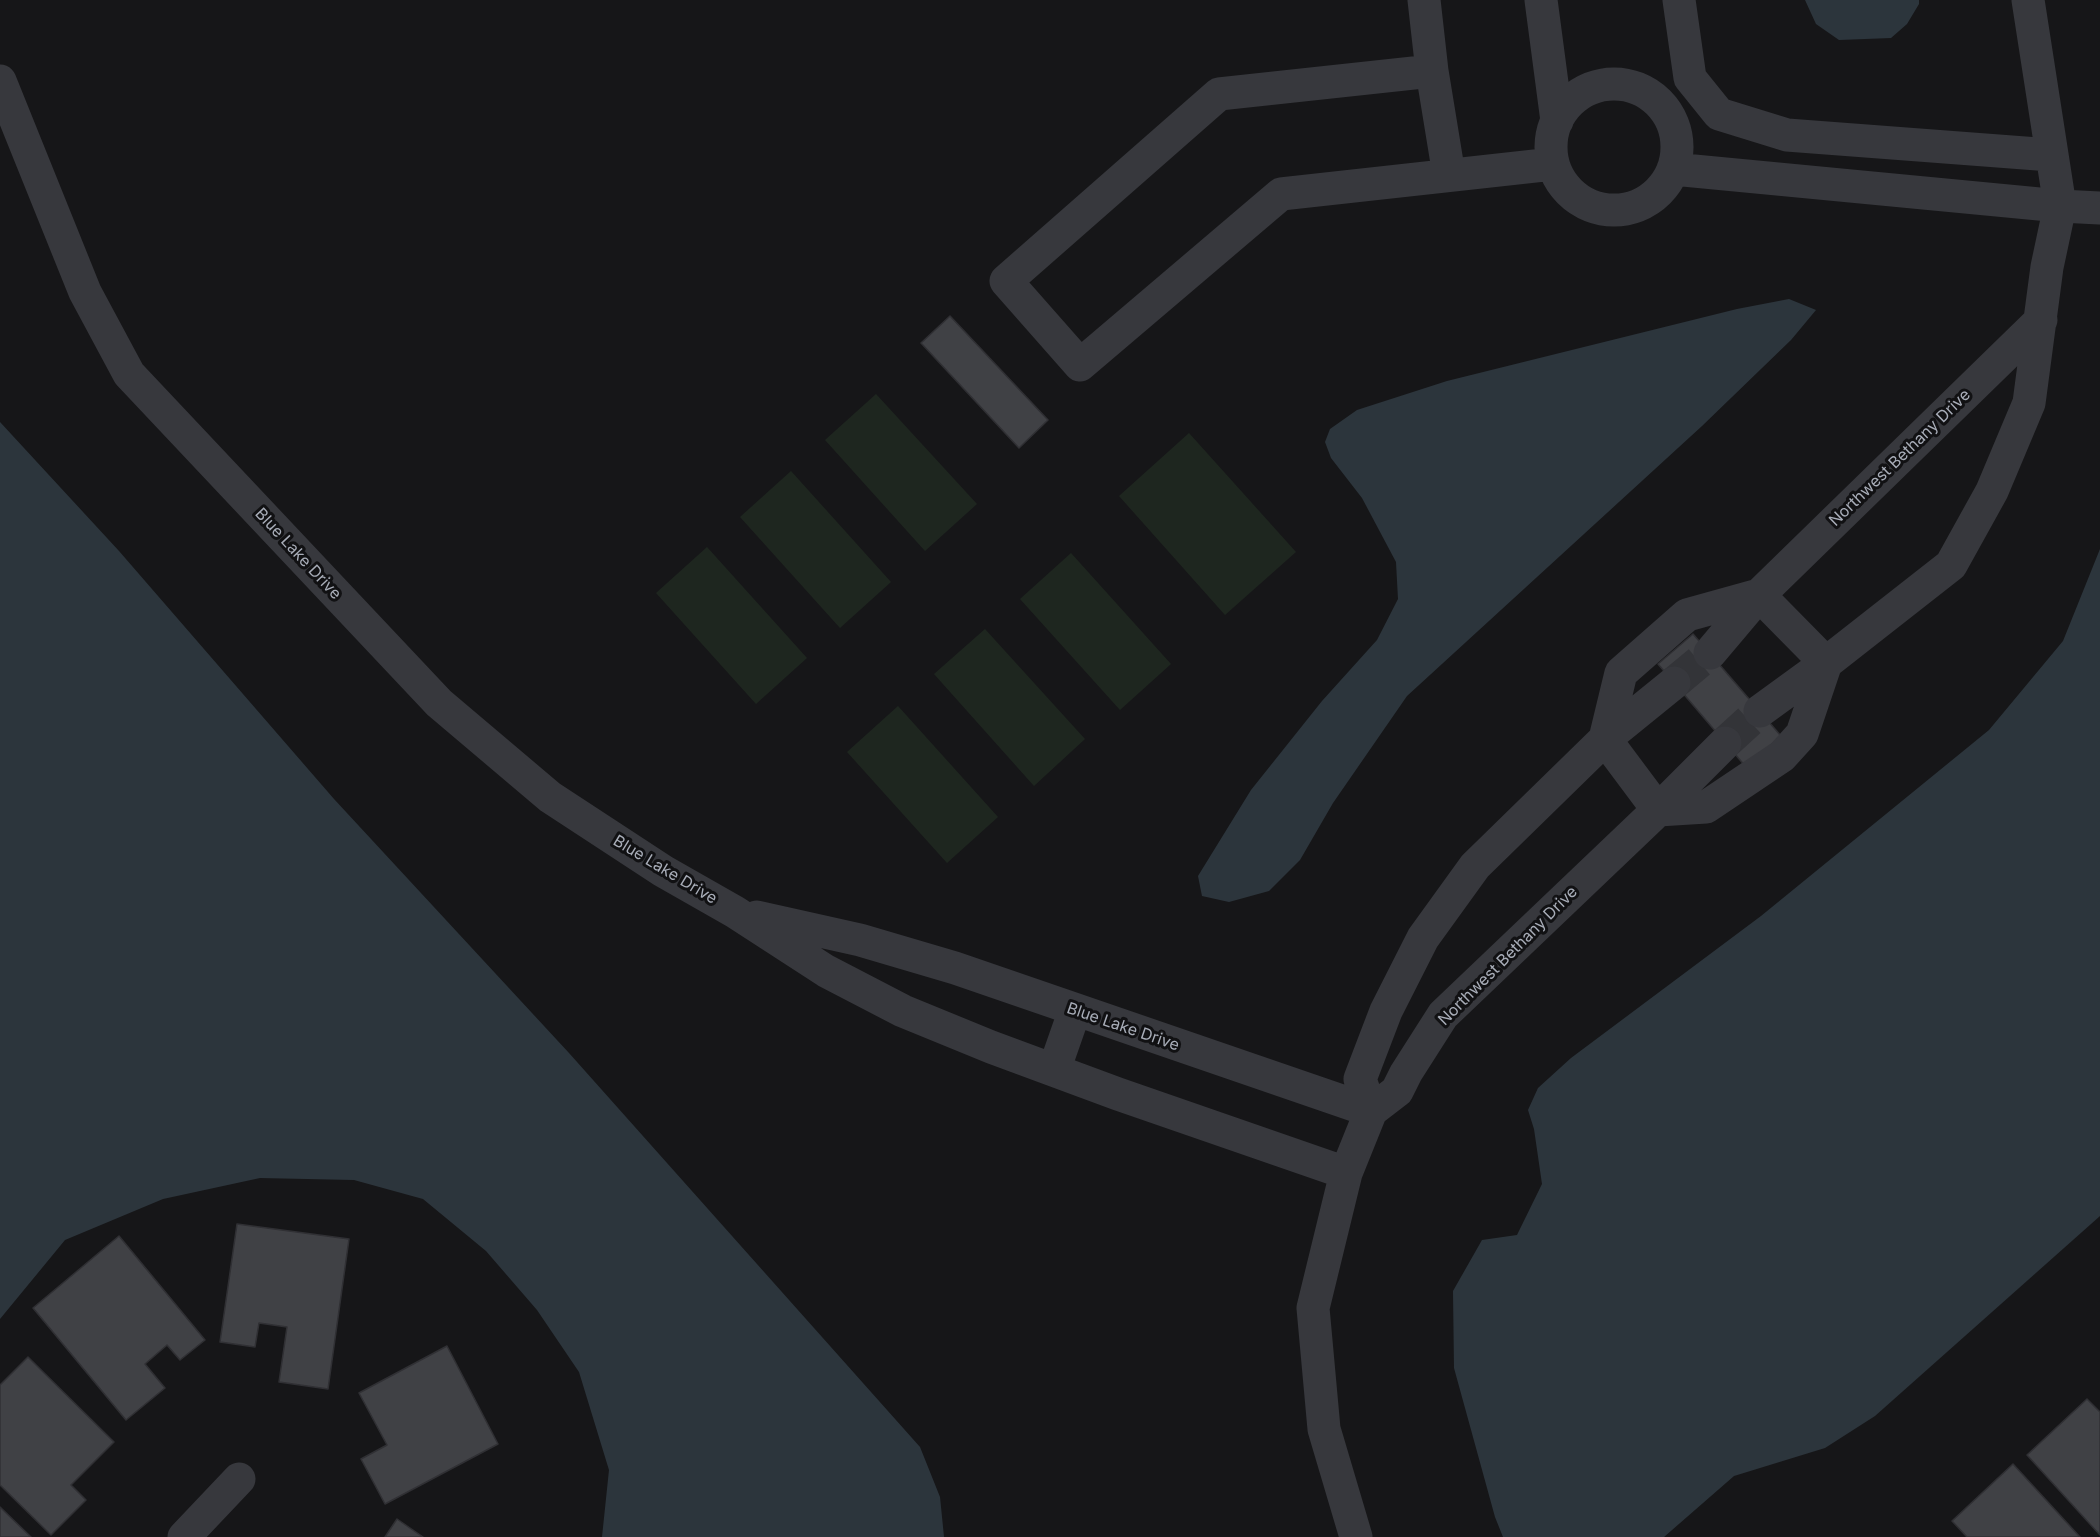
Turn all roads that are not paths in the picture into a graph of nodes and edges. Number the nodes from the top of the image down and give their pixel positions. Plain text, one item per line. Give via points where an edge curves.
1 (1424, 0) edge
2 (1541, 0) edge
3 (1678, 0) edge
4 (2028, 0) edge
5 (1432, 71) junction
6 (1690, 78) junction
7 (0, 81) edge
8 (1664, 108) junction
9 (1557, 121) junction
10 (2051, 155) junction
11 (1553, 164) junction
12 (1673, 169) junction
13 (1449, 175) junction
14 (2060, 206) junction
15 (2100, 208) edge
16 (2041, 320) junction
17 (1759, 595) junction
18 (1710, 654) tunnel mouth
19 (1826, 663) junction
20 (1674, 683) tunnel mouth
21 (1760, 711) tunnel mouth
22 (1605, 739) junction
23 (1725, 743) tunnel mouth
24 (1658, 810) junction
25 (735, 912) junction
26 (1075, 1010) junction
27 (1054, 1070) junction
28 (1371, 1111) junction
29 (1346, 1173) junction
30 (239, 1479) dead end
31 (184, 1537) edge
32 (1356, 1537) edge

1 - 5 street
2 - 9 street
3 - 6 street
4 - 10 street
5 - 13 street
5 - 13 street via 1219,94 1006,281 1080,365 1281,194
6 - 8 street
6 - 10 street via 1719,114 1787,135
7 - 25 street, Blue Lake Drive via 85,292 129,374 439,704 550,797 663,871
8 - 9 street via 1648,94 1628,86 1607,84 1586,91 1569,103
8 - 12 street via 1674,127 1677,148
9 - 11 street via 1551,142
10 - 14 street
11 - 12 street via 1561,182 1575,196 1592,206 1611,210 1630,208 1648,200
11 - 13 street
12 - 14 street
14 - 15 street
14 - 16 street
16 - 17 street, Northwest Bethany Drive
16 - 19 street via 2029,403 1992,491 1951,565
17 - 18 street, Northwest Bethany Drive
17 - 19 street
17 - 22 street, Northwest Bethany Drive via 1687,615 1621,673
19 - 21 street
19 - 24 street via 1802,734 1782,756 1706,807
20 - 22 street
22 - 24 street
22 - 28 street via 1475,866 1423,938 1386,1011 1360,1079
23 - 24 street, Northwest Bethany Drive
24 - 28 street, Northwest Bethany Drive via 1443,1015 1397,1091
25 - 26 street, Blue Lake Drive via 860,940
25 - 27 street, Blue Lake Drive via 826,971 903,1011
26 - 27 street
26 - 28 street, Blue Lake Drive
27 - 29 street, Blue Lake Drive
28 - 29 street
29 - 32 street via 1313,1308 1324,1429
30 - 31 street

